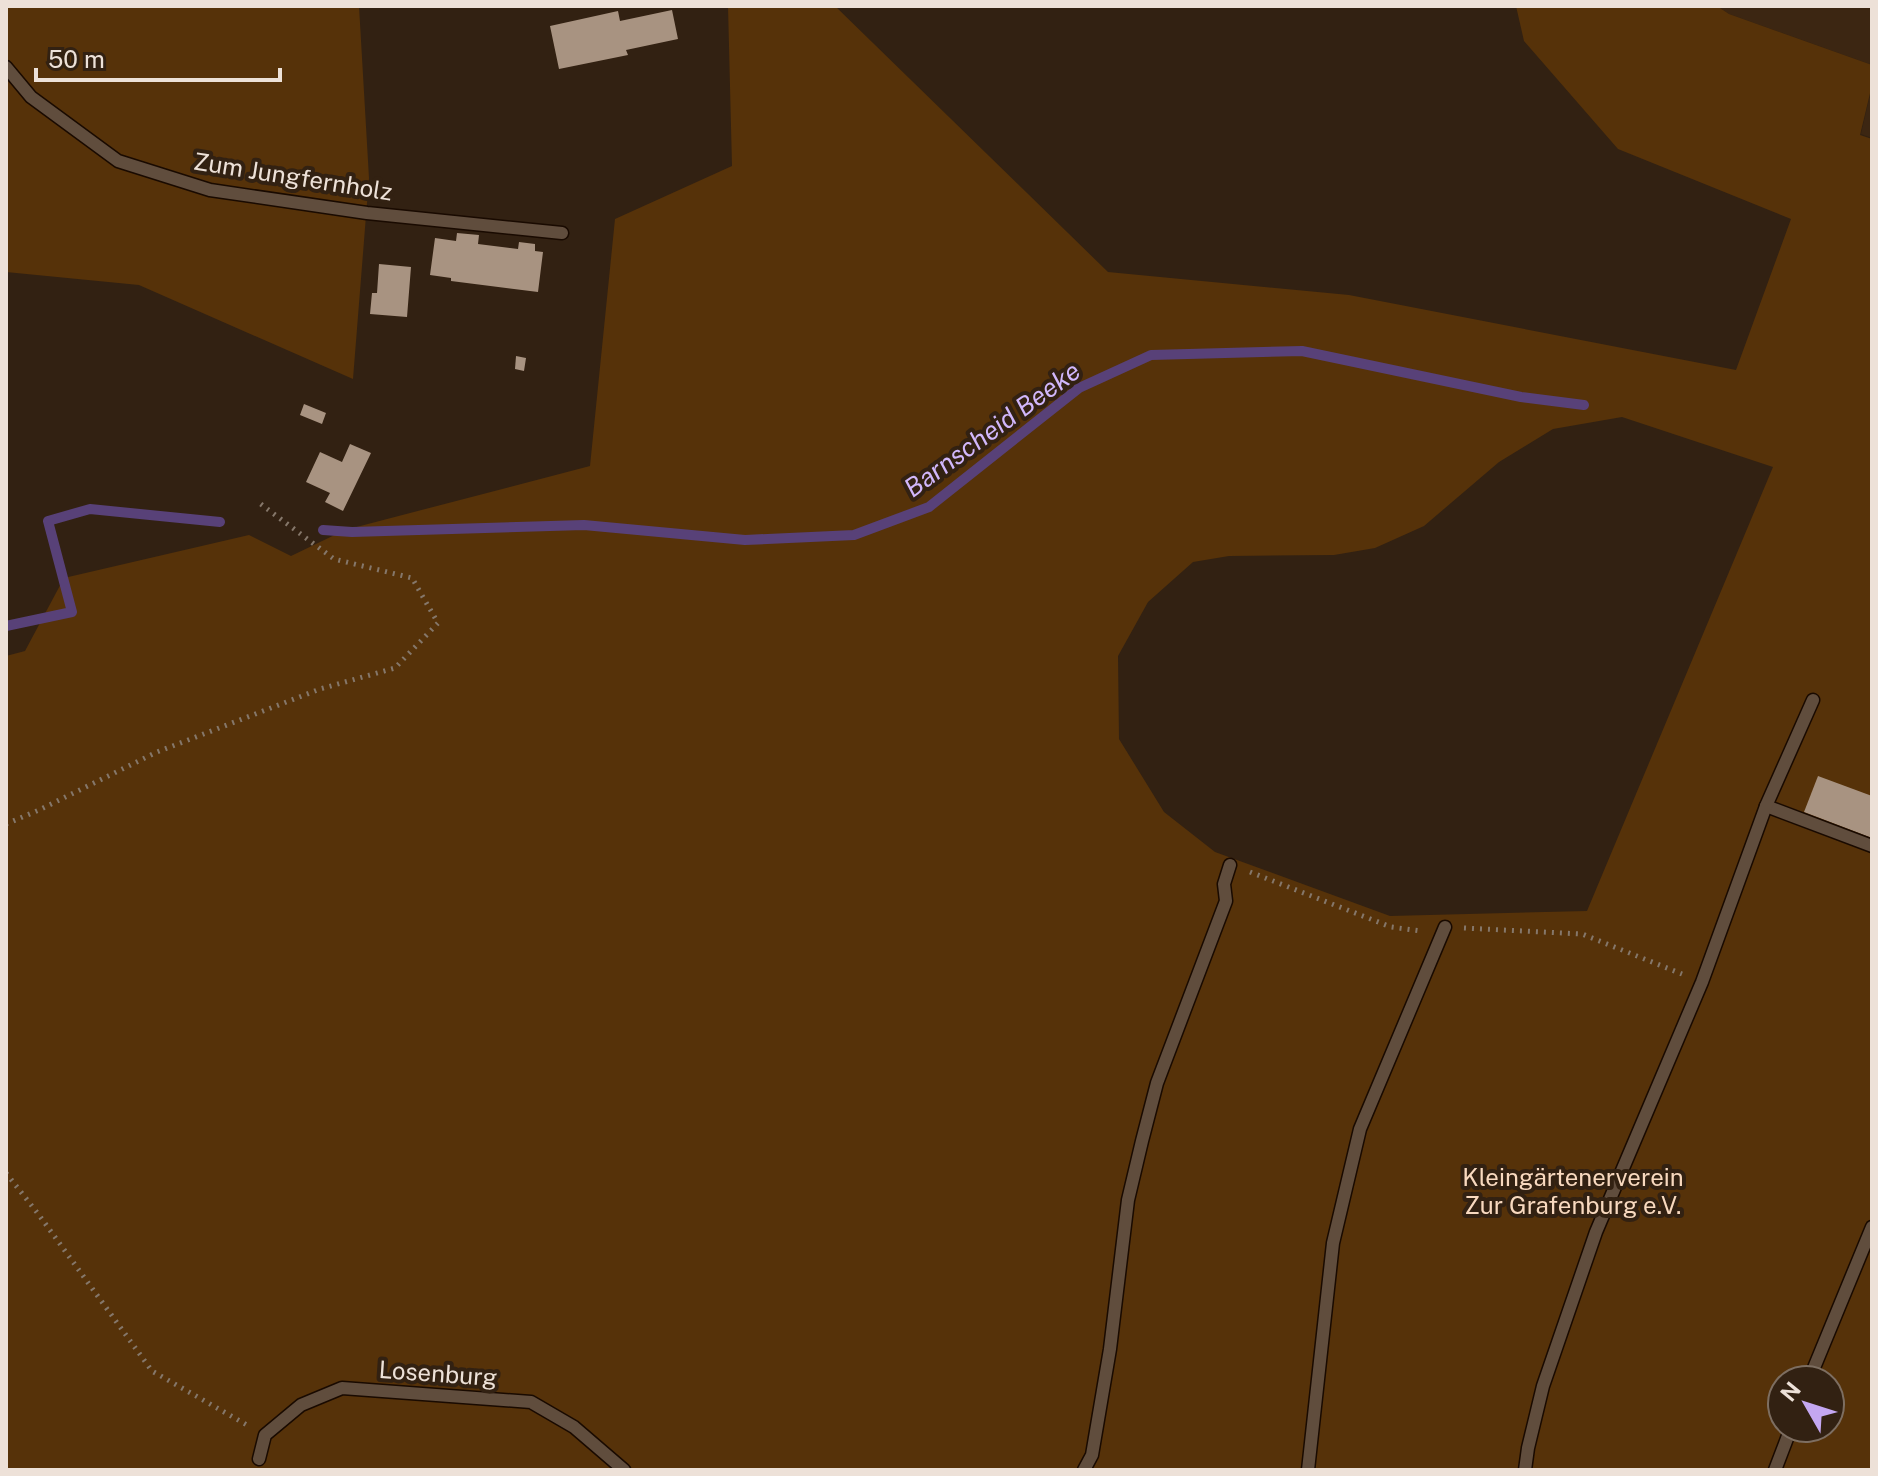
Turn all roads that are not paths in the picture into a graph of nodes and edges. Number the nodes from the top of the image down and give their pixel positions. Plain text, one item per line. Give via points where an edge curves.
1 (6, 67) edge
2 (562, 233) dead end
3 (1813, 700) dead end
4 (1766, 806) junction
5 (1872, 846) edge
6 (1230, 865) road end
7 (1444, 930) road end
8 (1872, 1227) edge
9 (1816, 1364) edge
10 (1785, 1444) edge
11 (259, 1459) dead end
12 (624, 1470) edge
13 (1084, 1470) edge
14 (1308, 1470) edge
15 (1525, 1470) edge
16 (1775, 1470) edge

1 - 2 lane, Zum Jungfernholz via 31,97 118,161 210,190
3 - 4 lane
4 - 5 lane
4 - 15 lane via 1702,982 1596,1232 1543,1386
6 - 13 lane via 1226,901 1157,1083 1142,1141 1128,1200 1092,1455
7 - 14 lane via 1360,1129 1333,1243
8 - 9 lane
10 - 16 lane
11 - 12 lane, Losenburg via 265,1435 301,1405 342,1388 531,1402 574,1427

